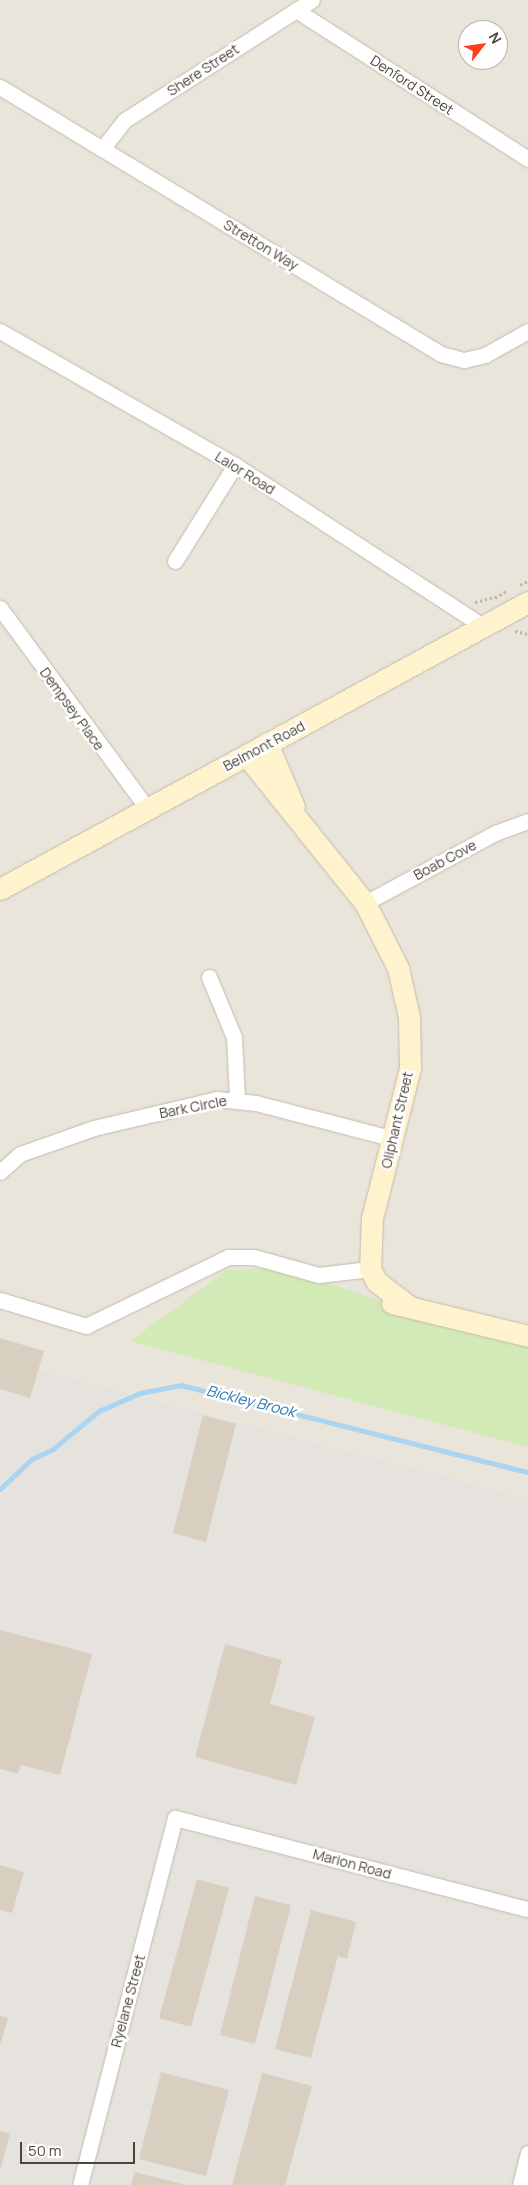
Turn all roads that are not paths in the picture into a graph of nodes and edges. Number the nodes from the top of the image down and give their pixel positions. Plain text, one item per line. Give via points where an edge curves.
1 (312, 0) edge
2 (296, 10) junction
3 (0, 87) edge
4 (102, 149) junction
5 (528, 159) edge
6 (528, 330) edge
7 (0, 331) edge
8 (235, 465) junction
9 (175, 562) dead end
10 (528, 602) edge
11 (0, 608) edge
12 (484, 626) junction
13 (266, 743) junction
14 (246, 755) junction
15 (146, 808) junction
16 (296, 814) junction
17 (528, 821) edge
18 (0, 889) edge
19 (365, 903) junction
20 (209, 977) dead end
21 (237, 1099) junction
22 (394, 1139) junction
23 (0, 1172) edge
24 (363, 1270) junction
25 (0, 1300) edge
26 (528, 1336) edge
27 (175, 1818) joint
28 (528, 1910) edge
29 (528, 2152) edge
30 (523, 2182) edge
31 (80, 2185) edge

1 - 2 street, Shere Street
2 - 4 street, Shere Street via 125,120
2 - 5 street, Denford Street
3 - 4 street, Stretton Way
4 - 6 street, Stretton Way via 441,354 464,360 485,355
7 - 8 street, Lalor Road
8 - 9 street
8 - 12 street, Lalor Road
10 - 12 street, Belmont Road
11 - 15 street, Dempsey Place
12 - 13 street, Belmont Road
13 - 14 street, Belmont Road
13 - 16 street, Oliphant Street
14 - 15 street, Belmont Road
14 - 16 street, Oliphant Street
15 - 18 street, Belmont Road
16 - 19 street, Oliphant Street
17 - 19 street, Boab Cove via 495,833
19 - 22 street, Oliphant Street via 398,968 409,1017 410,1068
20 - 21 street via 234,1037
21 - 22 street, Bark Circle
21 - 23 street, Bark Circle via 218,1099 94,1128 20,1154
22 - 24 street, Oliphant Street via 372,1218 356,1248
24 - 25 street via 319,1275 254,1257 228,1257 86,1326
24 - 26 street, Oliphant Street via 370,1294 382,1302 407,1305
27 - 28 street, Marion Road
27 - 31 street, Ryelane Street
29 - 30 street

